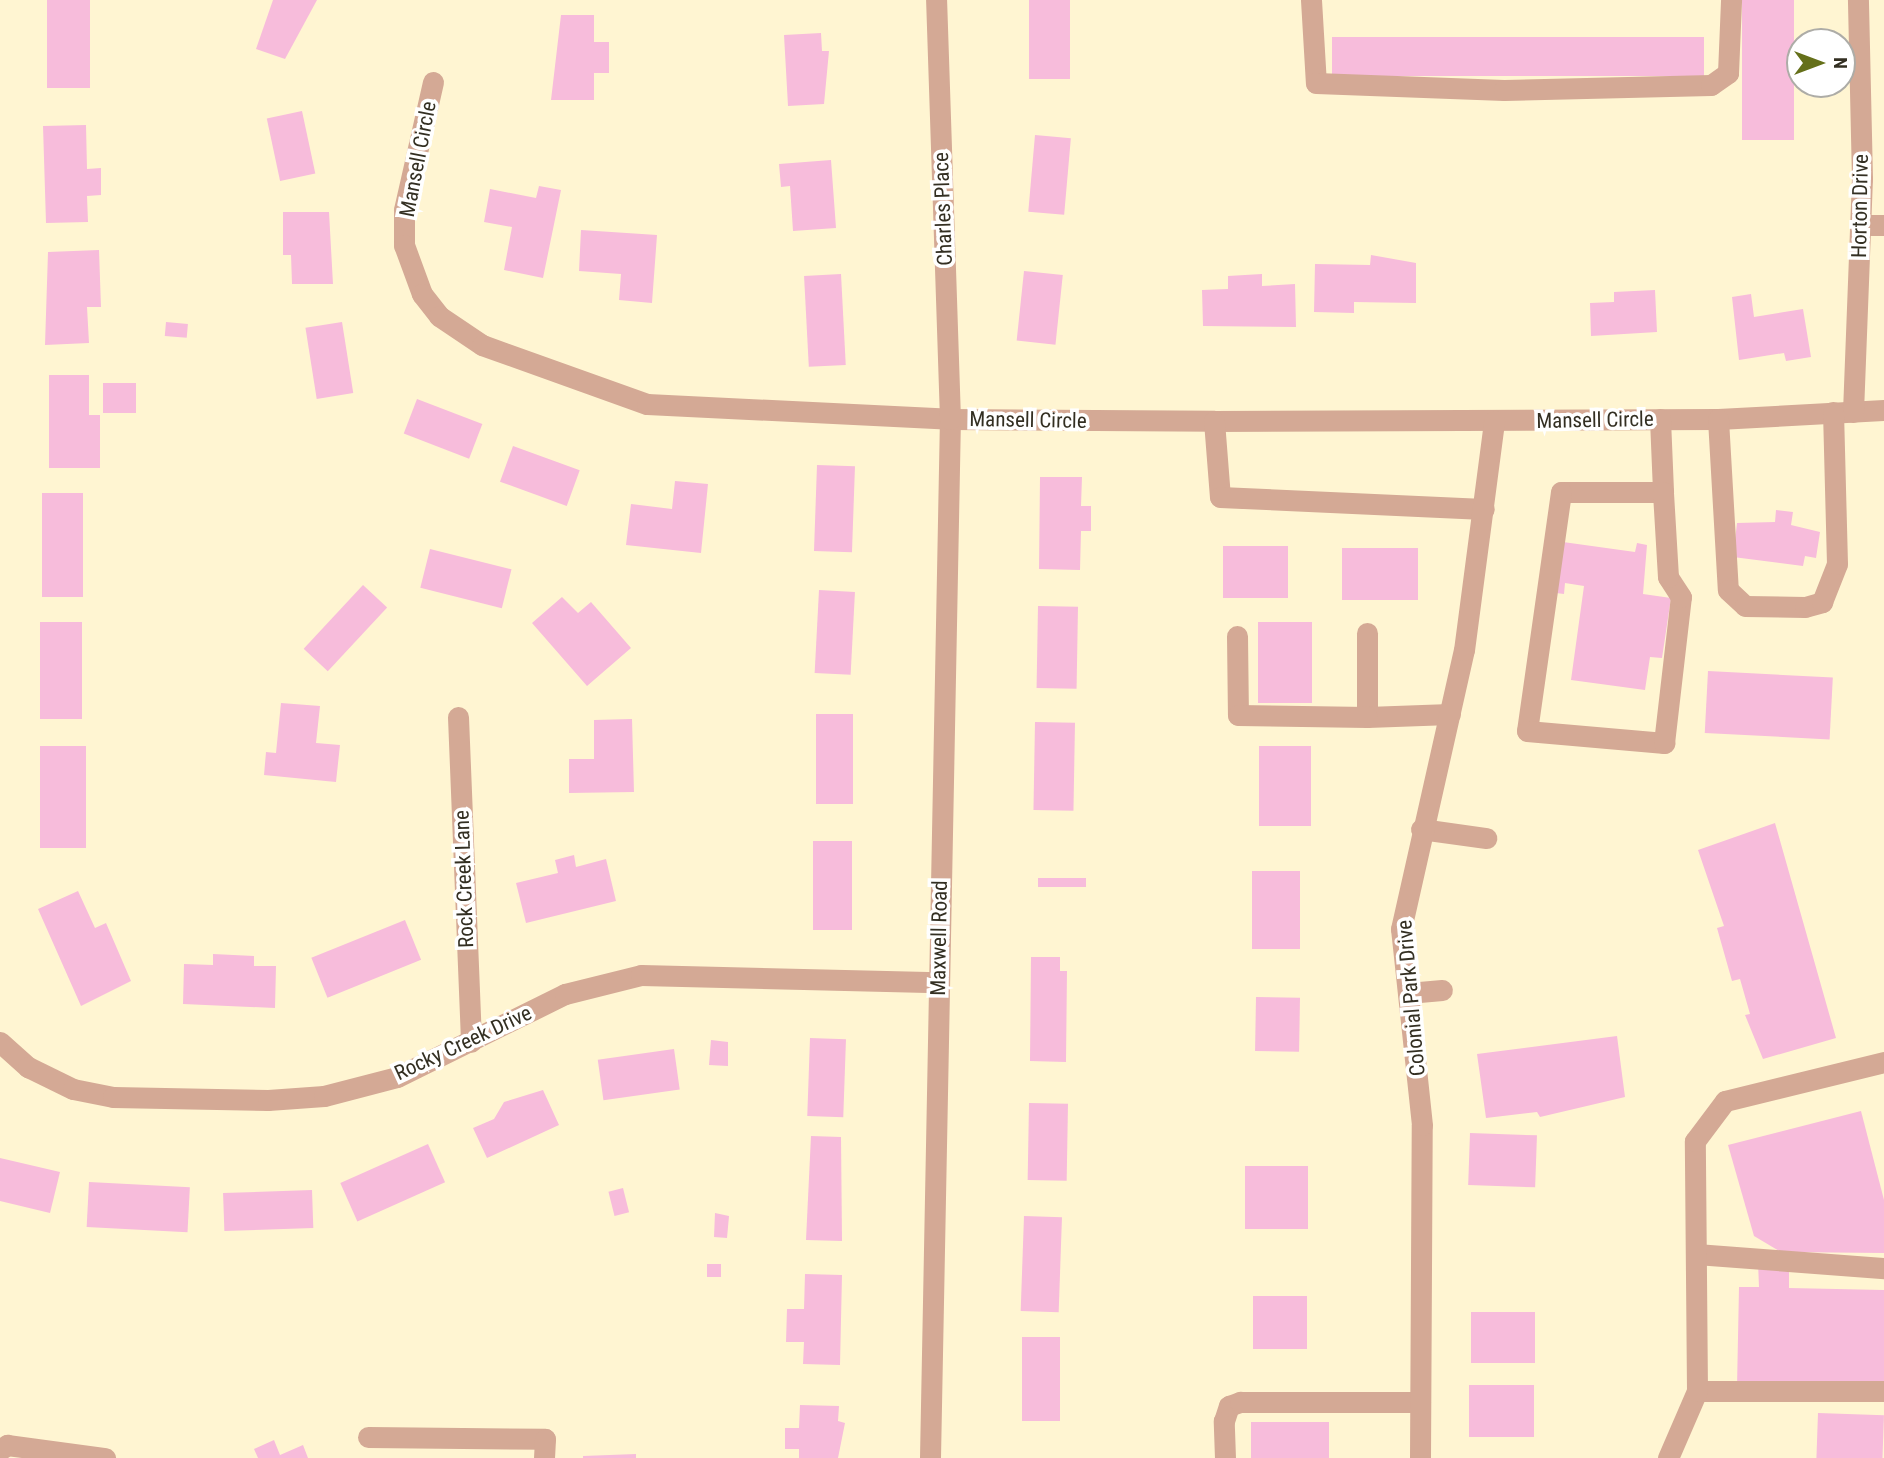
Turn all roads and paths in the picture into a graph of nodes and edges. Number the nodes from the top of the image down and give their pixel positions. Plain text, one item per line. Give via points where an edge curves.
1 (936, 0) edge
2 (1311, 0) edge
3 (1731, 0) edge
4 (1858, 0) edge
5 (433, 82) dead end
6 (1861, 225) junction
7 (1884, 225) edge
8 (1884, 411) edge
9 (1843, 412) junction
10 (950, 419) junction
11 (1660, 419) junction
12 (1718, 419) junction
13 (1214, 421) junction
14 (1494, 421) junction
15 (1662, 492) junction
16 (1485, 509) junction
17 (1367, 633) dead end
18 (1237, 636) dead end
19 (1450, 714) junction
20 (458, 717) dead end
21 (1367, 718) junction
22 (1421, 829) junction
23 (1486, 838) dead end
24 (939, 982) junction
25 (1442, 990) dead end
26 (1408, 993) junction
27 (0, 1042) edge
28 (471, 1042) junction
29 (1884, 1062) edge
30 (1696, 1254) junction
31 (1884, 1268) edge
32 (1697, 1391) junction
33 (1884, 1391) edge
34 (1420, 1402) junction
35 (368, 1437) dead end
36 (0, 1450) edge
37 (105, 1458) edge
38 (544, 1458) edge
39 (930, 1458) edge
40 (1225, 1458) edge
41 (1420, 1458) edge
42 (1668, 1458) edge

1 - 10 street, Charles Place
2 - 3 street via 1315,83 1490,90 1711,85 1728,73
4 - 6 street, Horton Drive
5 - 10 street, Mansell Circle via 404,210 404,245 422,294 458,332 647,404
6 - 7 street
6 - 9 street, Horton Drive
8 - 9 street, Mansell Circle
9 - 12 street, Mansell Circle
9 - 12 street, Horton Drive via 1837,564 1822,602 1805,607 1745,606 1728,590
10 - 13 street, Mansell Circle
10 - 24 street, Maxwell Road
11 - 12 street, Mansell Circle
11 - 14 street, Mansell Circle
11 - 15 street
13 - 14 street, Mansell Circle
13 - 16 street via 1220,497
14 - 16 street, Colonial Park Drive
15 - 15 street via 1561,492 1527,731 1664,743 1681,597 1668,577
16 - 19 street, Colonial Park Drive
17 - 21 street
18 - 21 street via 1238,715
19 - 21 street
19 - 22 street, Colonial Park Drive
20 - 28 street, Rock Creek Lane
22 - 23 street
22 - 26 street, Colonial Park Drive via 1401,929
24 - 28 street, Rocky Creek Drive via 641,975 565,994
24 - 39 street, Maxwell Road
25 - 26 street
26 - 34 street, Colonial Park Drive via 1422,1125
27 - 28 street, Rocky Creek Drive via 28,1067 73,1089 113,1097 268,1100 324,1096 397,1077
29 - 30 street via 1725,1101 1695,1141
30 - 31 street
30 - 32 street
32 - 33 street
32 - 42 street
34 - 40 street via 1240,1402 1228,1406
34 - 41 street, Colonial Park Drive
35 - 38 street via 545,1439
36 - 37 street via 7,1445

